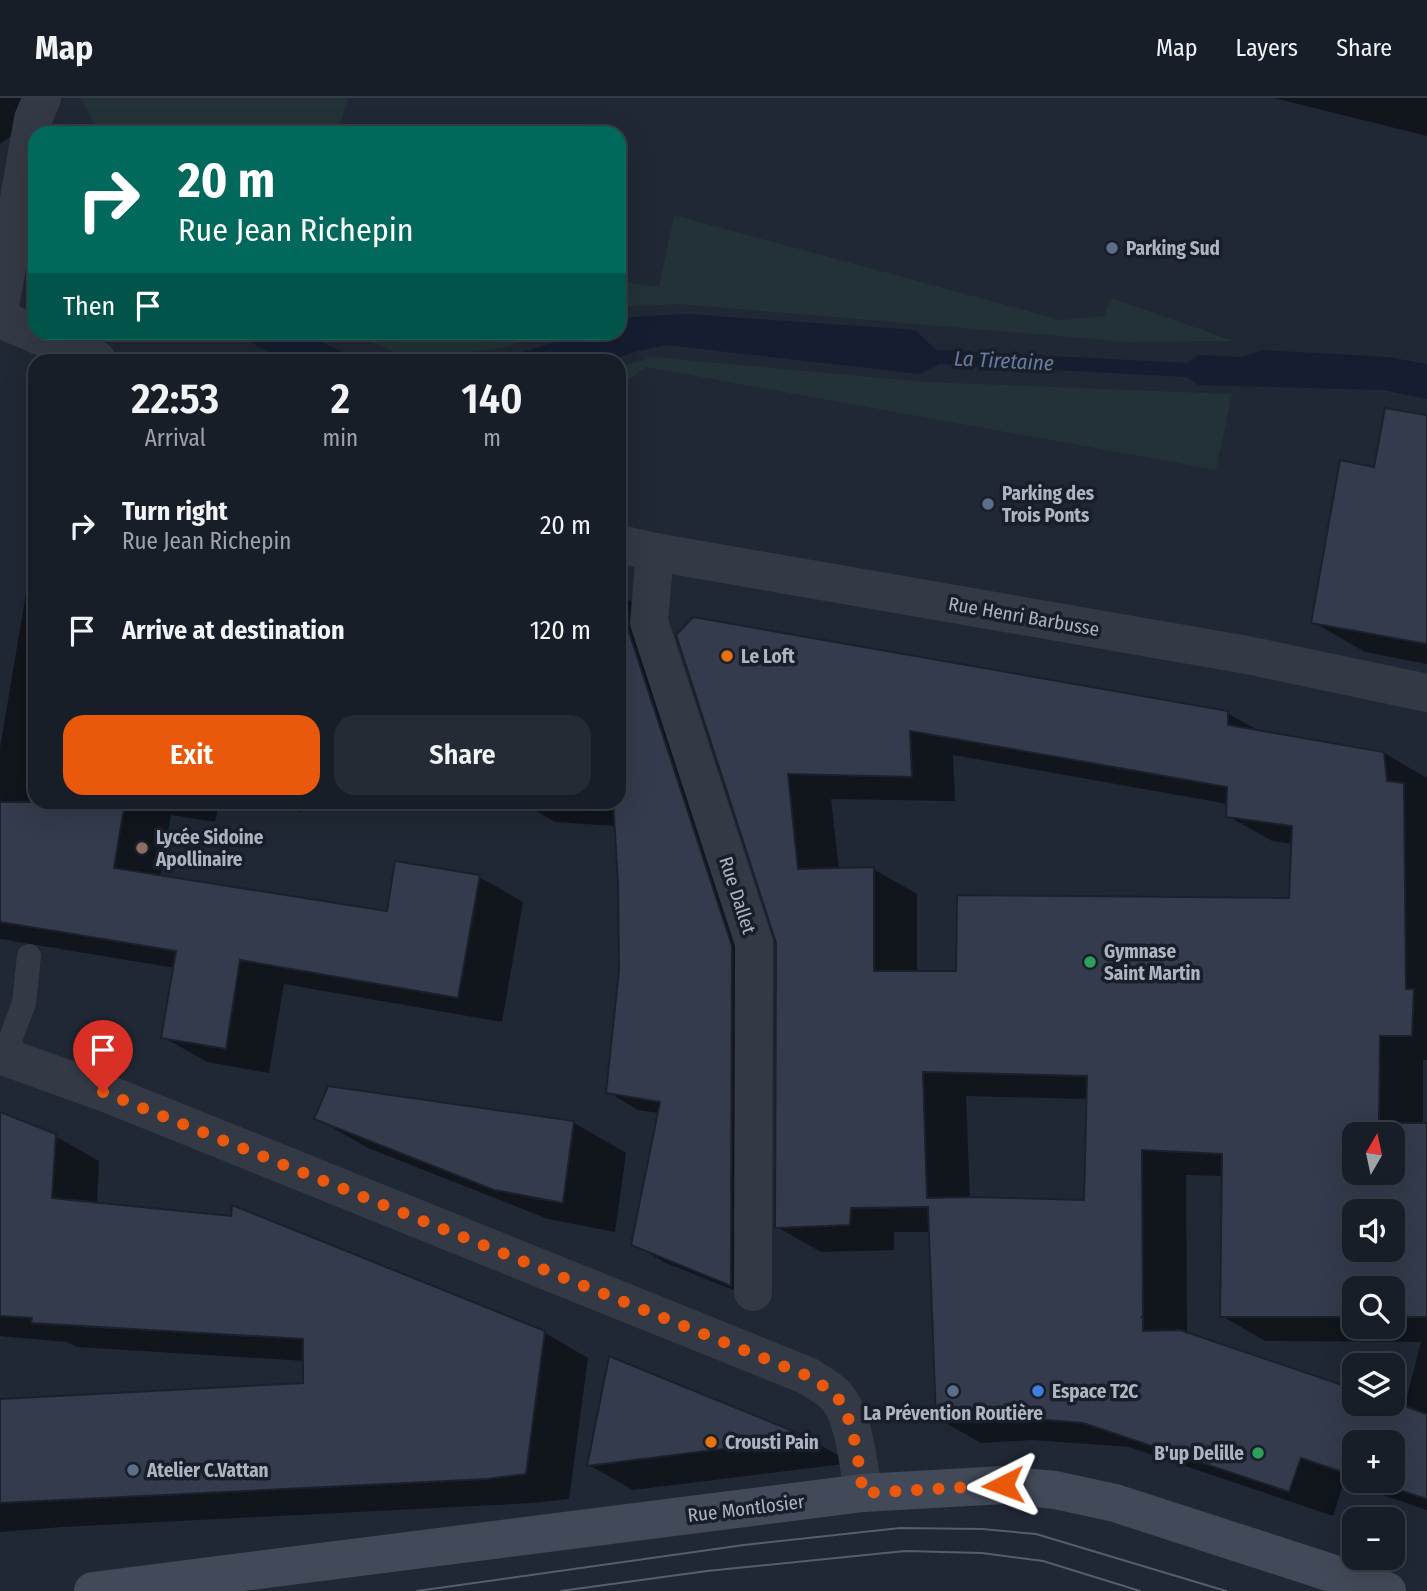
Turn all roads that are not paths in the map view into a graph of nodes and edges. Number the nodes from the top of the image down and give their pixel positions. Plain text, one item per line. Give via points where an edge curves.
1 (42, 98) edge
2 (32, 126) edge
3 (28, 148) edge
4 (0, 306) edge
5 (0, 319) edge
6 (28, 331) edge
7 (50, 340) edge
8 (83, 354) edge
9 (637, 548) edge
10 (1427, 693) edge
11 (29, 956) dead end
12 (2, 1055) edge
13 (753, 1292) dead end
14 (863, 1493) junction
15 (93, 1591) edge
16 (1387, 1591) edge

1 - 2 street
3 - 4 street
5 - 6 street
7 - 8 street
9 - 10 street, Rue Henri Barbusse via 1247,655
9 - 13 street, Rue Dallet via 649,622 754,943
11 - 12 lane via 24,1003
12 - 14 street via 808,1376 836,1396 847,1419
14 - 15 main road, Rue Montlosier
14 - 16 main road, Rue Montlosier via 1003,1485 1055,1490 1115,1503

